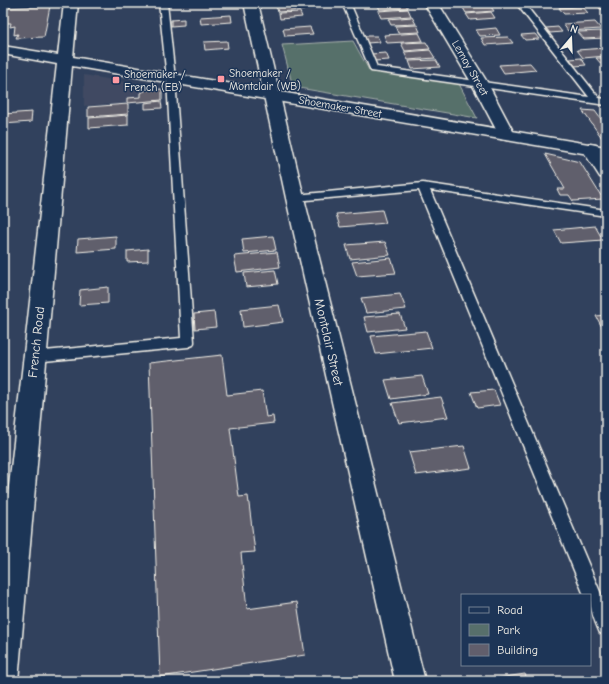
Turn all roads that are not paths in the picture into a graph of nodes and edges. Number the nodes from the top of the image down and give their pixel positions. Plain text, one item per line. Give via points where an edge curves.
1 (71, 3) edge
2 (163, 3) edge
3 (251, 3) edge
4 (346, 3) edge
5 (432, 3) edge
6 (520, 3) edge
7 (3, 50) edge
8 (66, 61) junction
9 (171, 79) junction
10 (479, 82) junction
11 (273, 96) junction
12 (596, 100) junction
13 (606, 102) edge
14 (507, 135) junction
15 (598, 151) edge
16 (606, 173) edge
17 (423, 186) junction
18 (295, 198) junction
19 (606, 213) edge
20 (34, 358) junction
21 (7, 616) edge
22 (606, 627) edge
23 (3, 681) edge
24 (410, 681) edge

1 - 8 street, French Road
2 - 9 lane
3 - 11 street, Montclair Street
4 - 10 lane via 374,69
5 - 10 street, Lemay Street
6 - 12 lane
7 - 8 street, Shoemaker Street
8 - 9 street, Shoemaker Street
8 - 20 street, French Road
9 - 11 street, Shoemaker Street
9 - 20 lane via 188,342
10 - 12 lane
10 - 14 street, Lemay Street
11 - 14 street, Shoemaker Street
11 - 18 street, Montclair Street
12 - 13 lane
14 - 15 street, Shoemaker Street
15 - 16 street
17 - 18 lane
17 - 19 lane
17 - 22 lane
18 - 24 street, Montclair Street
20 - 21 street, French Road
21 - 23 street, French Road

